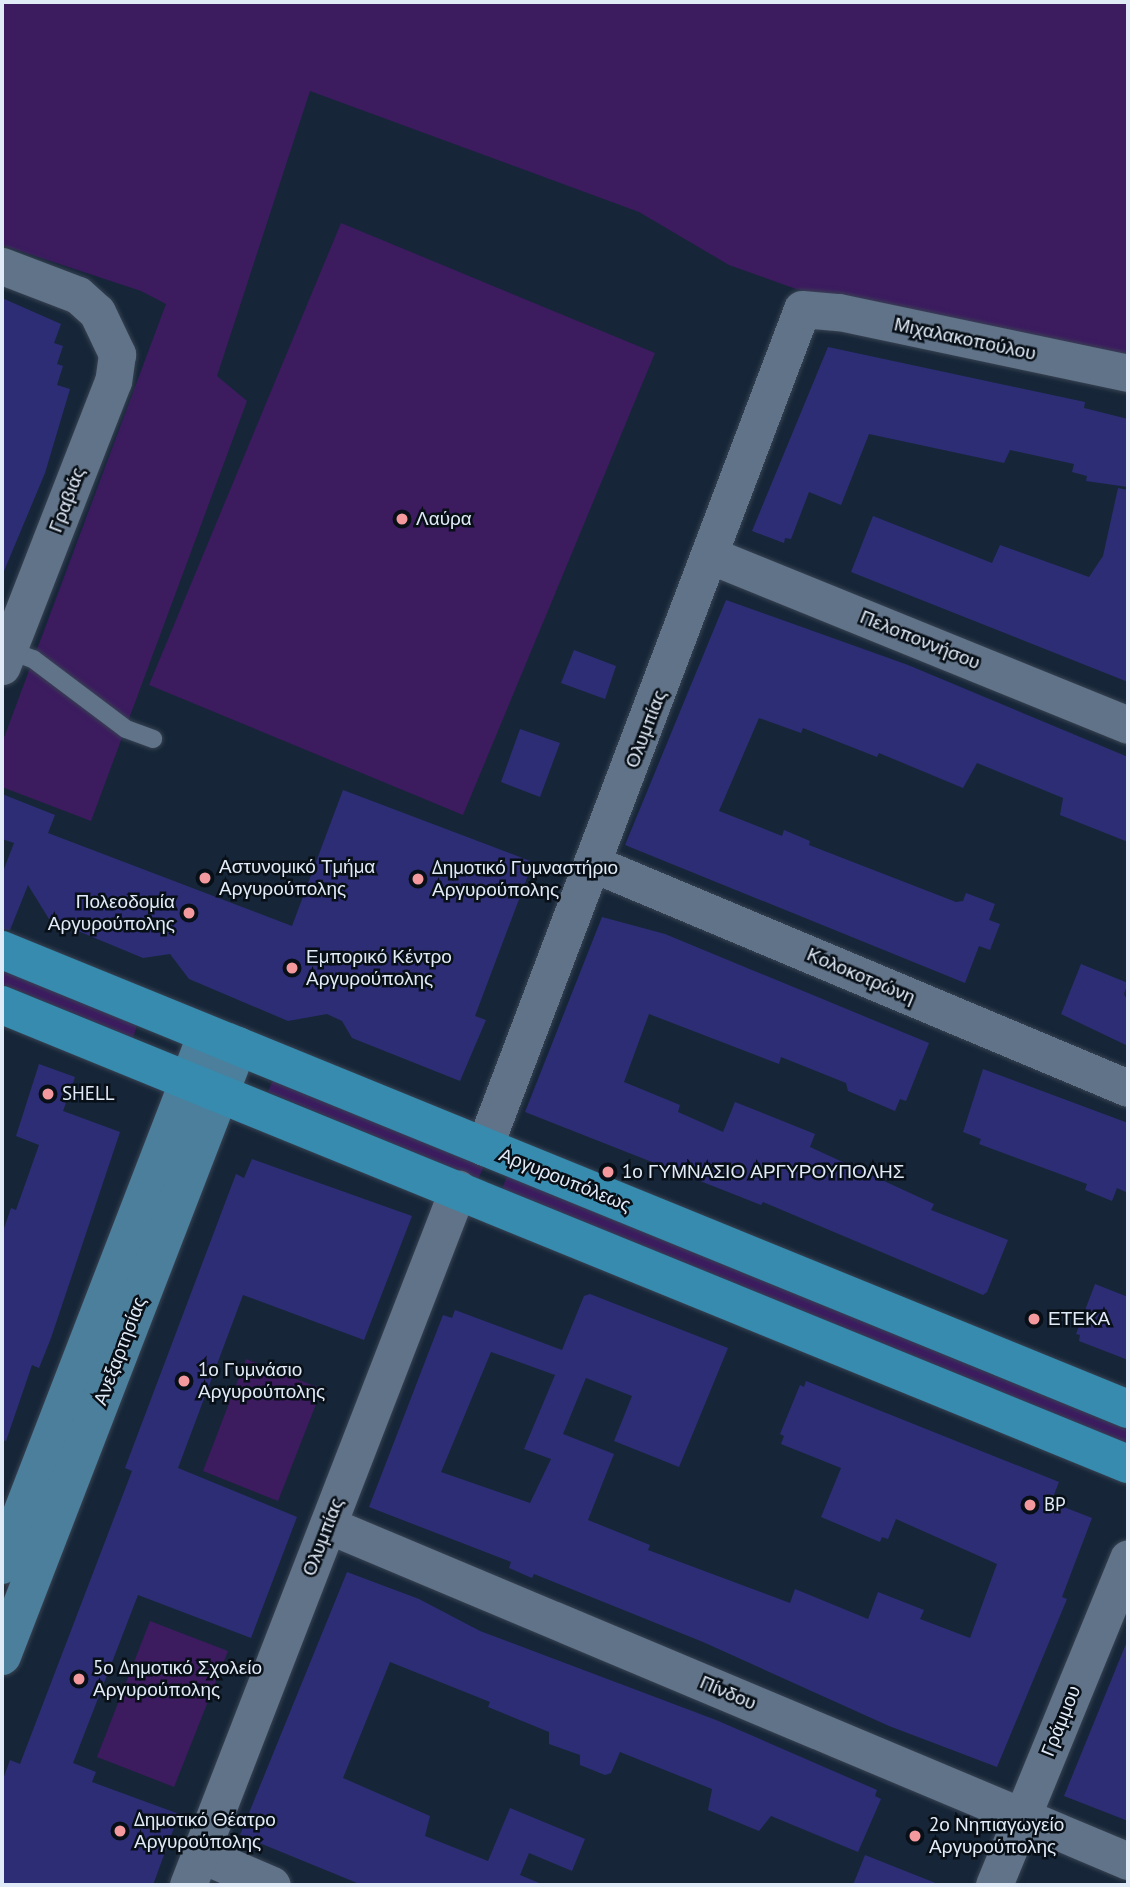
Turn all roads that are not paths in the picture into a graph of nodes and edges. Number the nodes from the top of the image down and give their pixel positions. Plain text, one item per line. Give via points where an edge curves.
1 (2, 266) edge
2 (802, 309) joint
3 (1128, 373) edge
4 (712, 556) junction
5 (7, 644) edge
6 (1128, 725) edge
7 (153, 739) dead end
8 (594, 864) junction
9 (2, 950) edge
10 (2, 1005) edge
11 (222, 1040) junction
12 (204, 1086) junction
13 (1128, 1088) edge
14 (484, 1147) junction
15 (458, 1189) junction
16 (1128, 1409) edge
17 (1128, 1464) edge
18 (328, 1525) junction
19 (1128, 1558) edge
20 (2, 1565) edge
21 (2, 1656) edge
22 (1023, 1816) junction
23 (1128, 1861) edge
24 (194, 1869) edge
25 (272, 1885) edge
26 (994, 1885) edge

1 - 5 street, Γραβιάς via 78,295 97,312 117,354 113,381
2 - 3 street, Μιχαλακοπούλου
2 - 4 street, Ολυμπίας
4 - 6 street, Πελοποννήσου
4 - 8 street, Ολυμπίας
5 - 7 lane via 126,729
8 - 13 street, Κολοκοτρώνη
8 - 14 street, Ολυμπίας
9 - 11 main road, Αργυρουπόλεως
10 - 12 main road
11 - 12 main road, Ανεξαρτησίας
11 - 14 main road, Αργυρουπόλεως
12 - 15 main road
12 - 20 main road, Ανεξαρτησίας
12 - 21 main road, Ανεξαρτησίας
14 - 16 main road, Αργυρουπόλεως
15 - 17 main road
15 - 18 street, Ολυμπίας
18 - 22 street, Πίνδου
18 - 24 street, Ολυμπίας
19 - 22 street, Γράμμου
22 - 23 street, Πίνδου
22 - 26 street, Γράμμου
24 - 25 street

